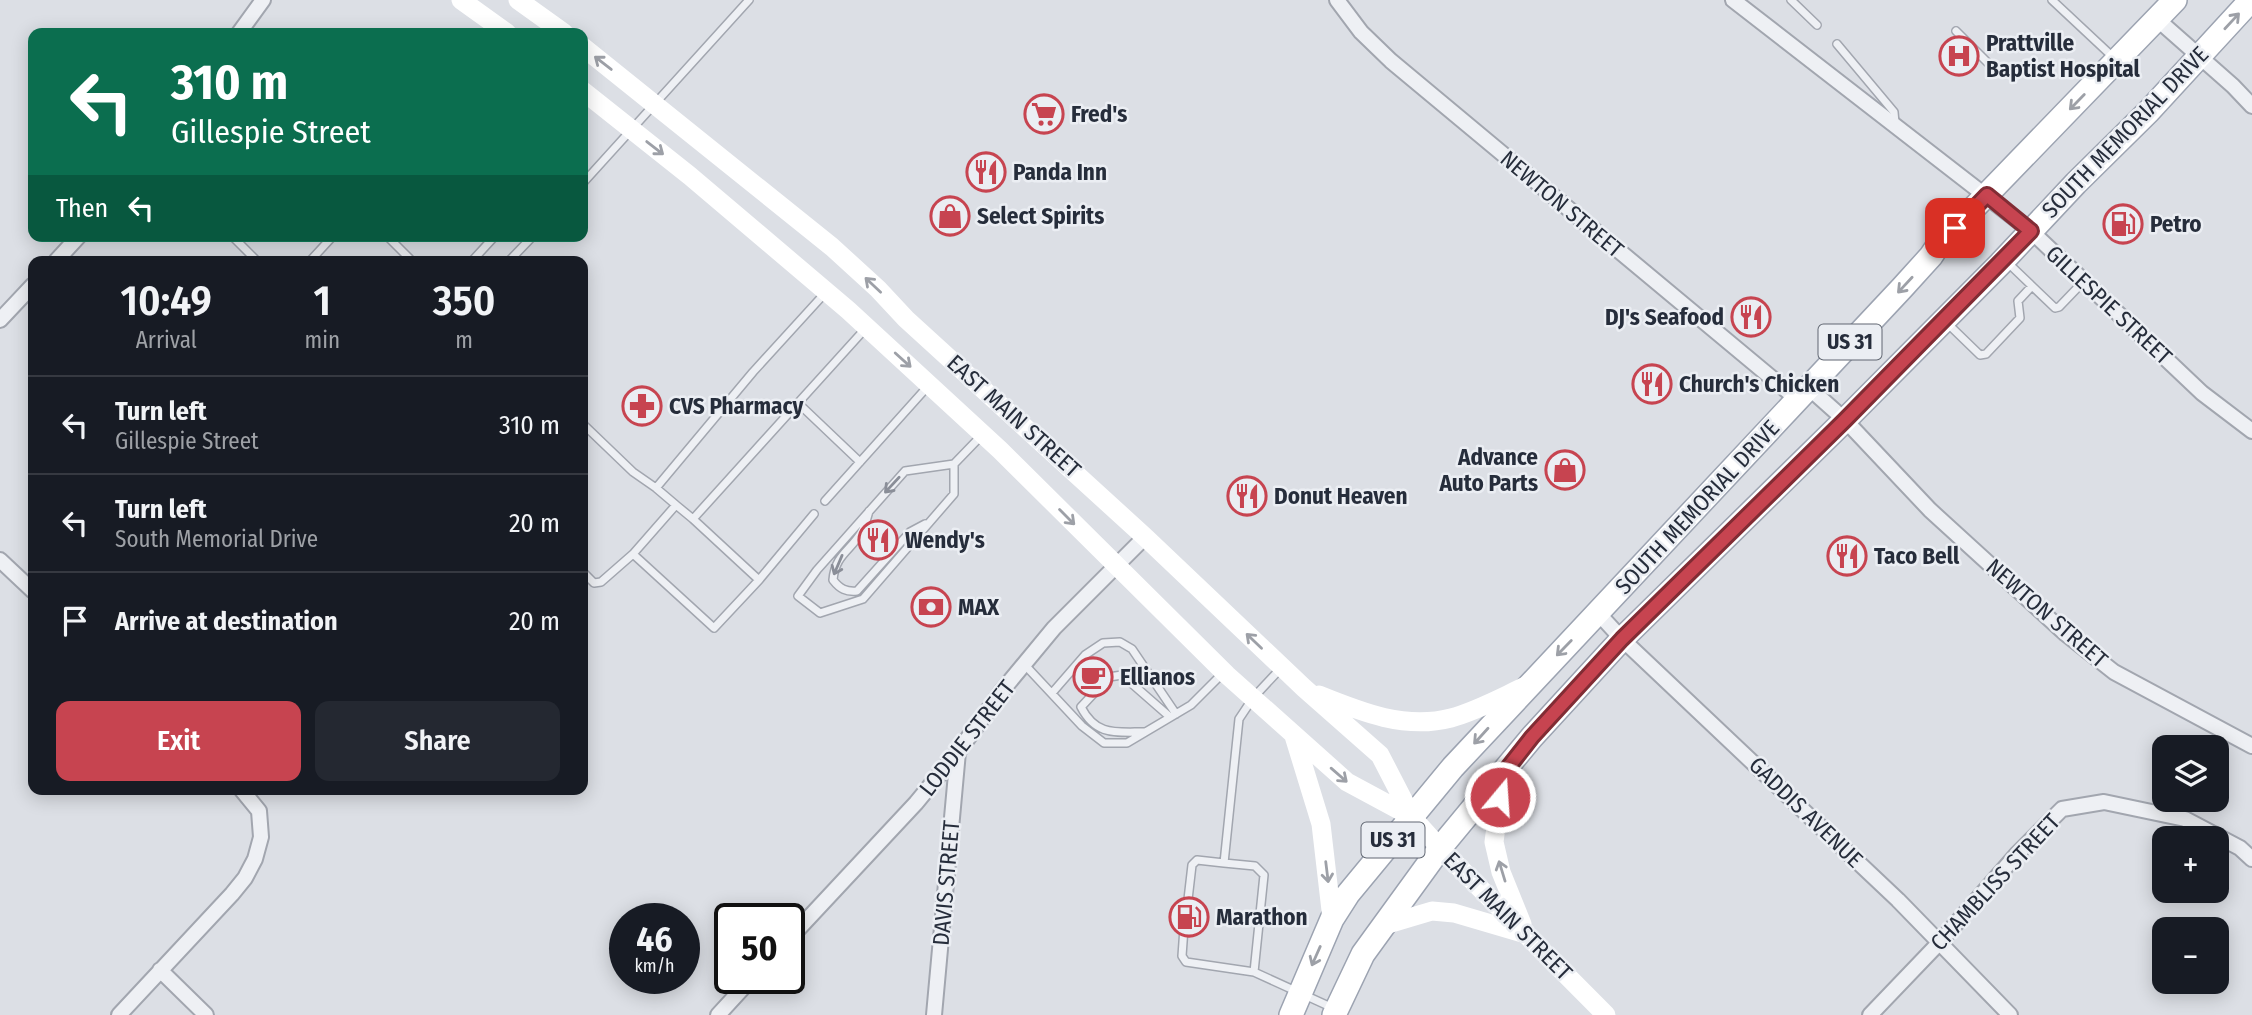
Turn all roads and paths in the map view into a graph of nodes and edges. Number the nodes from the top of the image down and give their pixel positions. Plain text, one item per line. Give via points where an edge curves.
1 (263, 0) edge
2 (461, 0) edge
3 (518, 0) edge
4 (749, 0) edge
5 (1337, 0) edge
6 (1733, 0) edge
7 (1790, 0) edge
8 (2052, 0) edge
9 (2175, 0) edge
10 (2251, 0) edge
11 (2157, 19) junction
12 (1817, 25) dead end
13 (243, 28) edge
14 (500, 28) edge
15 (557, 28) edge
16 (1956, 31) dead end
17 (1838, 44) dead end
18 (588, 51) edge
19 (2199, 56) junction
20 (2117, 61) junction
21 (1995, 70) dead end
22 (588, 95) edge
23 (654, 103) junction
24 (2252, 106) edge
25 (1895, 124) junction
26 (631, 129) junction
27 (588, 177) edge
28 (1987, 195) junction
29 (2031, 231) junction
30 (73, 242) edge
31 (238, 242) edge
32 (327, 242) edge
33 (393, 242) edge
34 (489, 242) edge
35 (527, 242) edge
36 (61, 256) edge
37 (252, 256) edge
38 (315, 256) edge
39 (407, 256) edge
40 (477, 256) edge
41 (514, 256) edge
42 (2004, 259) junction
43 (2084, 281) junction
44 (2032, 286) junction
45 (28, 290) edge
46 (827, 291) junction
47 (0, 320) edge
48 (1944, 320) junction
49 (867, 327) junction
50 (929, 384) junction
51 (1802, 393) junction
52 (798, 403) junction
53 (1845, 420) junction
54 (588, 429) edge
55 (2252, 431) edge
56 (983, 434) junction
57 (860, 462) junction
58 (954, 464) junction
59 (656, 488) junction
60 (825, 501) dead end
61 (676, 505) junction
62 (871, 507) junction
63 (814, 514) dead end
64 (693, 519) junction
65 (930, 521) junction
66 (1145, 537) junction
67 (633, 554) junction
68 (0, 560) edge
69 (1115, 566) junction
70 (588, 577) edge
71 (759, 580) junction
72 (28, 586) edge
73 (1598, 613) junction
74 (1622, 639) junction
75 (1024, 664) junction
76 (1282, 667) junction
77 (1224, 672) junction
78 (1527, 686) junction
79 (1304, 688) junction
80 (1052, 693) junction
81 (1253, 698) junction
82 (1173, 715) junction
83 (1144, 732) junction
84 (1293, 734) junction
85 (2252, 746) edge
86 (958, 752) junction
87 (1503, 774) junction
88 (246, 795) edge
89 (1412, 817) junction
90 (1440, 848) junction
91 (2252, 859) edge
92 (1224, 863) junction
93 (1186, 908) dead end
94 (1332, 919) junction
95 (805, 922) edge
96 (1385, 925) junction
97 (1184, 928) dead end
98 (1527, 934) junction
99 (1939, 943) junction
100 (160, 970) junction
101 (1254, 972) junction
102 (1300, 992) junction
103 (737, 994) edge
104 (1335, 1013) edge
105 (119, 1015) edge
106 (206, 1015) edge
107 (718, 1015) edge
108 (934, 1015) edge
109 (1291, 1015) edge
110 (1606, 1015) edge
111 (1870, 1015) edge
112 (2010, 1015) edge

1 - 13 street
2 - 14 main road
3 - 15 main road
4 - 23 lane
5 - 51 street, NEWTON STREET via 1391,61
6 - 25 street, GILLESPIE STREET
7 - 12 lane
8 - 20 lane
9 - 11 main road, SOUTH MEMORIAL DRIVE / US 31
19 -> 10 main road, SOUTH MEMORIAL DRIVE / US 31
11 - 19 street
11 - 20 main road, SOUTH MEMORIAL DRIVE / US 31
16 - 21 lane
17 - 25 lane via 1894,112
23 -> 18 main road, EAST MAIN STREET
19 - 24 street
19 - 29 main road, SOUTH MEMORIAL DRIVE / US 31
20 -> 28 main road, SOUTH MEMORIAL DRIVE / US 31
22 - 26 main road, EAST MAIN STREET
23 - 26 lane
66 -> 23 main road, EAST MAIN STREET via 832,247
25 - 28 street, GILLESPIE STREET
26 - 27 lane
26 -> 46 main road, EAST MAIN STREET
28 - 29 street, GILLESPIE STREET
28 -> 51 main road, SOUTH MEMORIAL DRIVE / US 31
29 - 42 main road, SOUTH MEMORIAL DRIVE / US 31
29 - 43 street, GILLESPIE STREET
30 - 36 street
31 - 37 lane
32 - 38 lane
33 - 39 lane
34 - 40 lane
35 - 41 lane
42 - 44 lane
42 - 48 main road, SOUTH MEMORIAL DRIVE / US 31
43 - 44 lane via 2059,307
43 - 55 street, GILLESPIE STREET via 2202,393
44 - 48 lane via 2018,301 2020,318 1986,354 1980,355
45 - 47 street
46 - 49 main road, EAST MAIN STREET
46 - 59 lane
48 - 53 main road, SOUTH MEMORIAL DRIVE / US 31
49 -> 50 main road, EAST MAIN STREET
49 - 52 lane
50 - 56 main road, EAST MAIN STREET
50 - 57 lane
51 - 53 street, NEWTON STREET
51 - 73 main road, SOUTH MEMORIAL DRIVE / US 31
52 - 57 lane
52 - 64 lane
53 - 74 main road, SOUTH MEMORIAL DRIVE / US 31
53 - 85 street, NEWTON STREET via 1930,510 2066,634 2114,672
54 - 59 lane
56 - 58 lane
56 -> 69 main road, EAST MAIN STREET
57 - 60 lane
58 -> 62 lane via 905,471
58 - 65 lane via 954,494
59 - 61 lane
61 - 64 lane
61 - 67 lane
62 -> 65 lane via 862,533 834,568 833,580 847,592 858,591 910,532
62 - 65 lane via 799,596 820,613 863,599
63 - 71 lane
64 - 71 lane
66 - 69 street, LODDIE STREET
76 -> 66 main road, EAST MAIN STREET
67 - 70 lane via 601,582
67 - 71 lane via 714,628
68 - 72 street
69 - 75 street, LODDIE STREET
69 - 77 main road, EAST MAIN STREET
73 - 74 street, GADDIS AVENUE
73 -> 78 main road, SOUTH MEMORIAL DRIVE / US 31
74 - 87 main road, SOUTH MEMORIAL DRIVE / US 31
74 - 99 street, GADDIS AVENUE
75 - 80 lane
75 - 86 street, LODDIE STREET
76 - 79 main road, EAST MAIN STREET
76 - 81 lane
77 - 81 main road, EAST MAIN STREET
77 - 82 lane via 1191,705
78 - 79 main road via 1452,718 1410,722 1368,714
78 -> 89 main road, SOUTH MEMORIAL DRIVE / US 31
79 - 89 main road, EAST MAIN STREET via 1380,755
80 - 82 lane via 1085,655 1103,643 1120,642 1132,649
80 - 83 lane via 1104,743 1127,743
81 - 84 main road, EAST MAIN STREET
81 - 92 lane via 1239,719
82 - 83 lane
82 - 83 lane via 1122,675 1110,677 1081,707 1087,719 1103,731
84 -> 89 main road, EAST MAIN STREET via 1347,782
84 -> 94 main road via 1321,824
86 - 95 street, LODDIE STREET
86 - 108 street, DAVIS STREET
87 - 90 main road, SOUTH MEMORIAL DRIVE / US 31
98 -> 87 main road via 1501,872 1494,842
88 - 100 street via 259,811 261,837 255,859 232,894
89 - 90 main road, EAST MAIN STREET
89 - 94 main road, SOUTH MEMORIAL DRIVE / US 31
90 - 96 main road, SOUTH MEMORIAL DRIVE / US 31
90 - 98 main road, EAST MAIN STREET
91 - 99 street, CHAMBLISS STREET via 2185,819 2104,802 2062,809
92 - 93 lane via 1197,860 1192,865
92 - 101 lane via 1255,866 1264,875
94 -> 102 main road, SOUTH MEMORIAL DRIVE / US 31
96 - 98 main road via 1432,911
96 - 104 main road, SOUTH MEMORIAL DRIVE / US 31 via 1363,954
97 - 101 lane via 1182,956 1186,962
98 - 110 main road, EAST MAIN STREET
99 - 111 street, CHAMBLISS STREET
99 - 112 street, GADDIS AVENUE
100 - 105 street
100 - 106 street
101 - 102 lane
102 - 104 lane
102 - 109 main road, SOUTH MEMORIAL DRIVE / US 31
103 - 107 street

